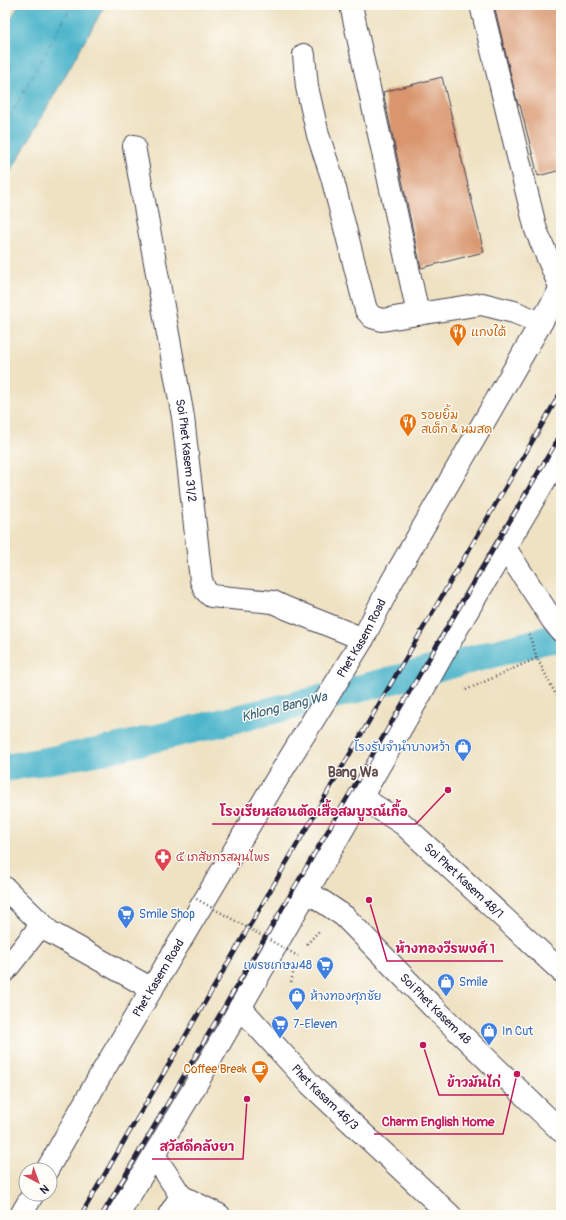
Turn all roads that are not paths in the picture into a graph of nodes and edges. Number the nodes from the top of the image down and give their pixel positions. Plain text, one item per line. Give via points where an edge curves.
1 (351, 5) edge
2 (481, 5) edge
3 (304, 55) dead end
4 (134, 146) dead end
5 (561, 288) edge
6 (418, 314) junction
7 (541, 323) junction
8 (561, 453) edge
9 (505, 548) junction
10 (557, 626) edge
11 (363, 639) junction
12 (361, 797) junction
13 (5, 888) edge
14 (307, 891) junction
15 (42, 924) junction
16 (5, 971) edge
17 (561, 971) edge
18 (152, 989) junction
19 (240, 1007) junction
20 (561, 1131) edge
21 (154, 1154) junction
22 (52, 1162) edge
23 (181, 1196) junction
24 (28, 1202) edge
25 (21, 1215) edge
26 (118, 1215) edge
27 (169, 1215) edge
28 (219, 1215) edge
29 (450, 1215) edge

1 - 6 street
2 - 5 street via 536,230
3 - 6 street via 307,88 318,135 332,177 366,310 372,317 382,320
4 - 11 street, Soi Phet Kasem 31/2 via 183,417 201,580 205,590 212,596 273,602
5 - 7 street, Phet Kasem Road
6 - 7 street via 482,304 514,312
7 - 11 street, Phet Kasem Road via 392,583
8 - 9 street
9 - 10 street
9 - 12 street
11 - 18 street, Phet Kasem Road
12 - 14 street
12 - 17 street, Soi Phet Kasem 48/1 via 403,824
13 - 15 street
14 - 19 street
14 - 20 street, Soi Phet Kasem 48 via 344,916 433,1007
15 - 16 street
15 - 18 street via 50,932
18 - 22 street, Phet Kasem Road
19 - 21 street
19 - 29 street, Phet Kasam 46/3 via 310,1084
21 - 23 street
21 - 26 street
23 - 27 street
23 - 28 street
24 - 25 street

